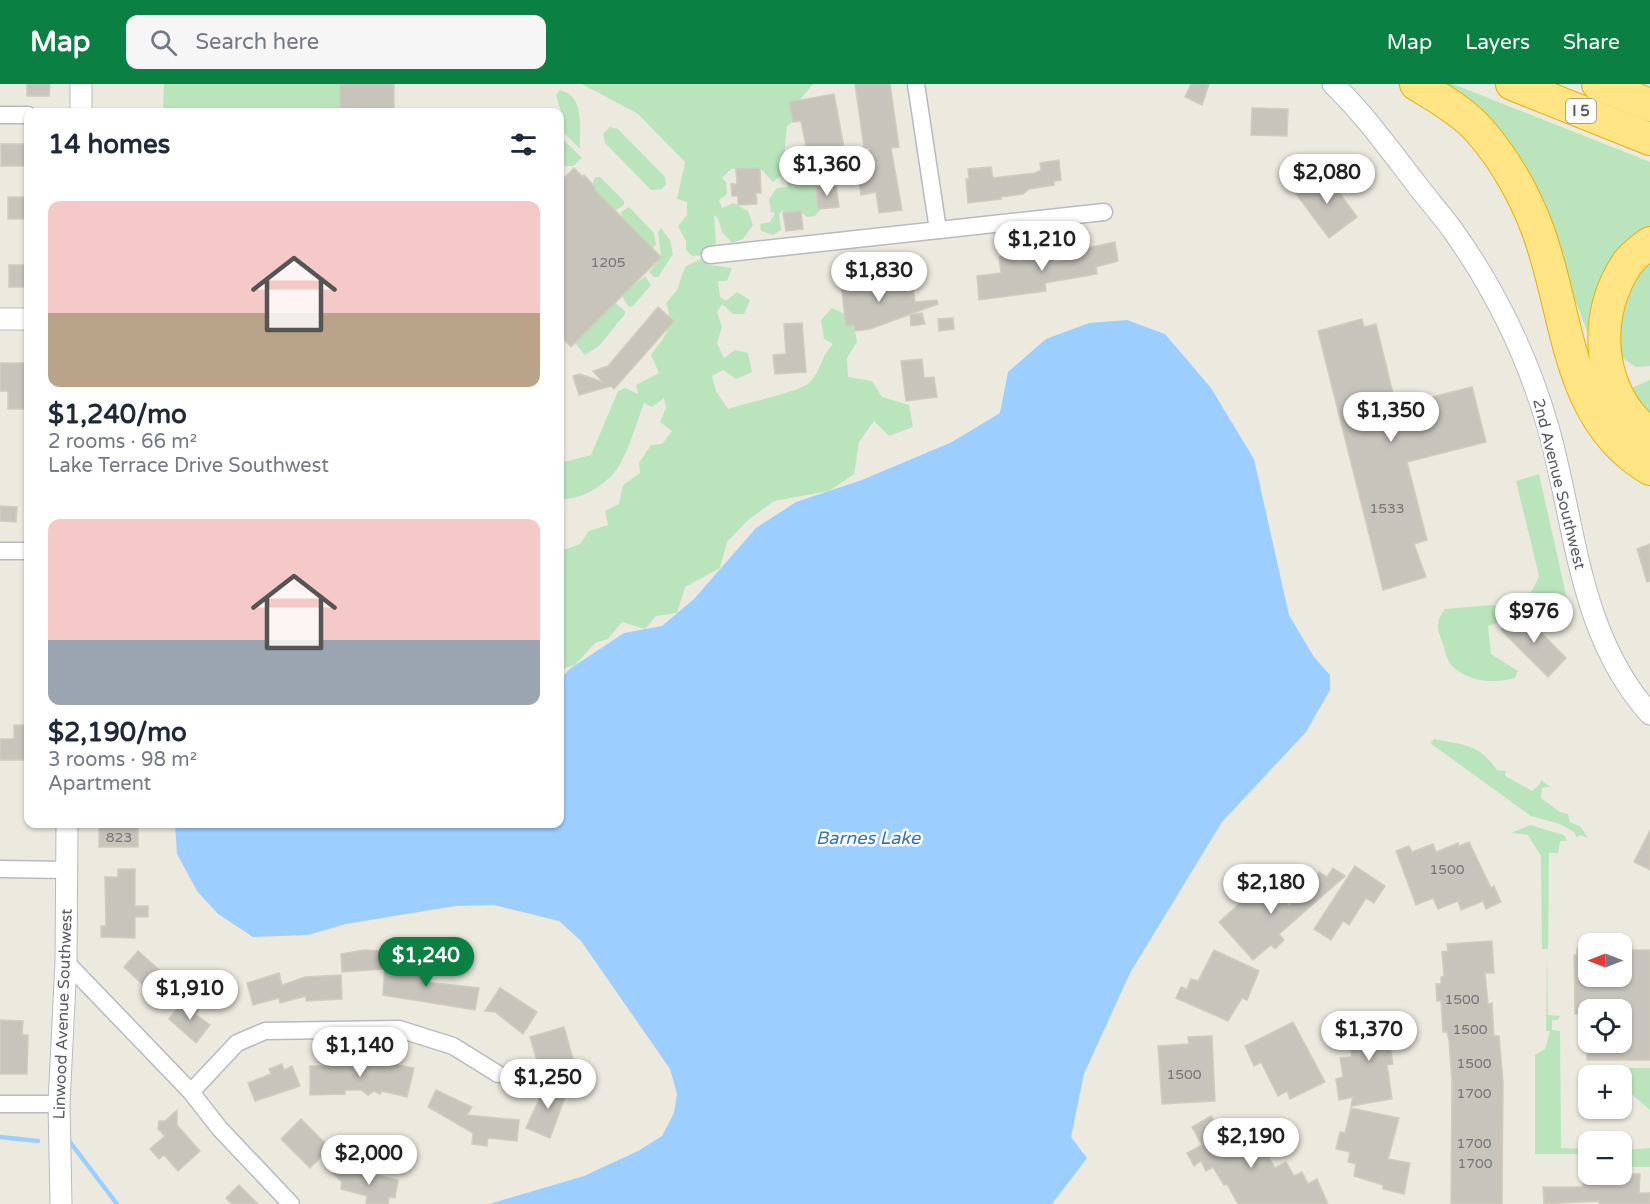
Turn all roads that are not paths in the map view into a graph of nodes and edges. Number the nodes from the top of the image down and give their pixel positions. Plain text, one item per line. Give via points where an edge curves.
1 (81, 84) edge
2 (916, 84) edge
3 (1333, 84) edge
4 (1416, 84) edge
5 (1512, 84) edge
6 (1598, 84) edge
7 (1650, 105) edge
8 (81, 108) edge
9 (24, 114) edge
10 (0, 115) edge
11 (1650, 139) edge
12 (1104, 212) dead end
13 (938, 230) junction
14 (1650, 243) edge
15 (710, 255) dead end
16 (0, 319) edge
17 (24, 320) edge
18 (1650, 434) edge
19 (1650, 470) edge
20 (0, 551) edge
21 (24, 551) edge
22 (1650, 714) edge
23 (67, 828) edge
24 (0, 869) edge
25 (67, 870) junction
26 (66, 962) junction
27 (498, 1074) dead end
28 (191, 1092) junction
29 (0, 1104) edge
30 (59, 1104) junction
31 (61, 1204) edge
32 (291, 1204) edge

1 - 8 street
2 - 13 street
3 - 22 street, 2nd Avenue Southwest via 1364,115 1453,231 1494,297 1532,380 1548,428 1570,532 1595,622 1632,693
4 - 19 highway via 1478,129 1501,160 1537,226 1582,391 1613,439
5 - 11 highway, I 5
6 - 7 highway, I 5
9 - 10 street
12 - 13 street
13 - 15 street
14 - 18 highway via 1630,259 1615,284 1606,311 1603,340 1615,390 1636,422
16 - 17 street
20 - 21 street
23 - 25 street, Linwood Avenue Southwest
24 - 25 street
25 - 26 street, Linwood Avenue Southwest
26 - 28 street
26 - 30 street, Linwood Avenue Southwest
27 - 28 street via 453,1046 399,1029 265,1031 237,1043
28 - 32 street via 220,1129
29 - 30 street
30 - 31 street, Linwood Avenue Southwest

